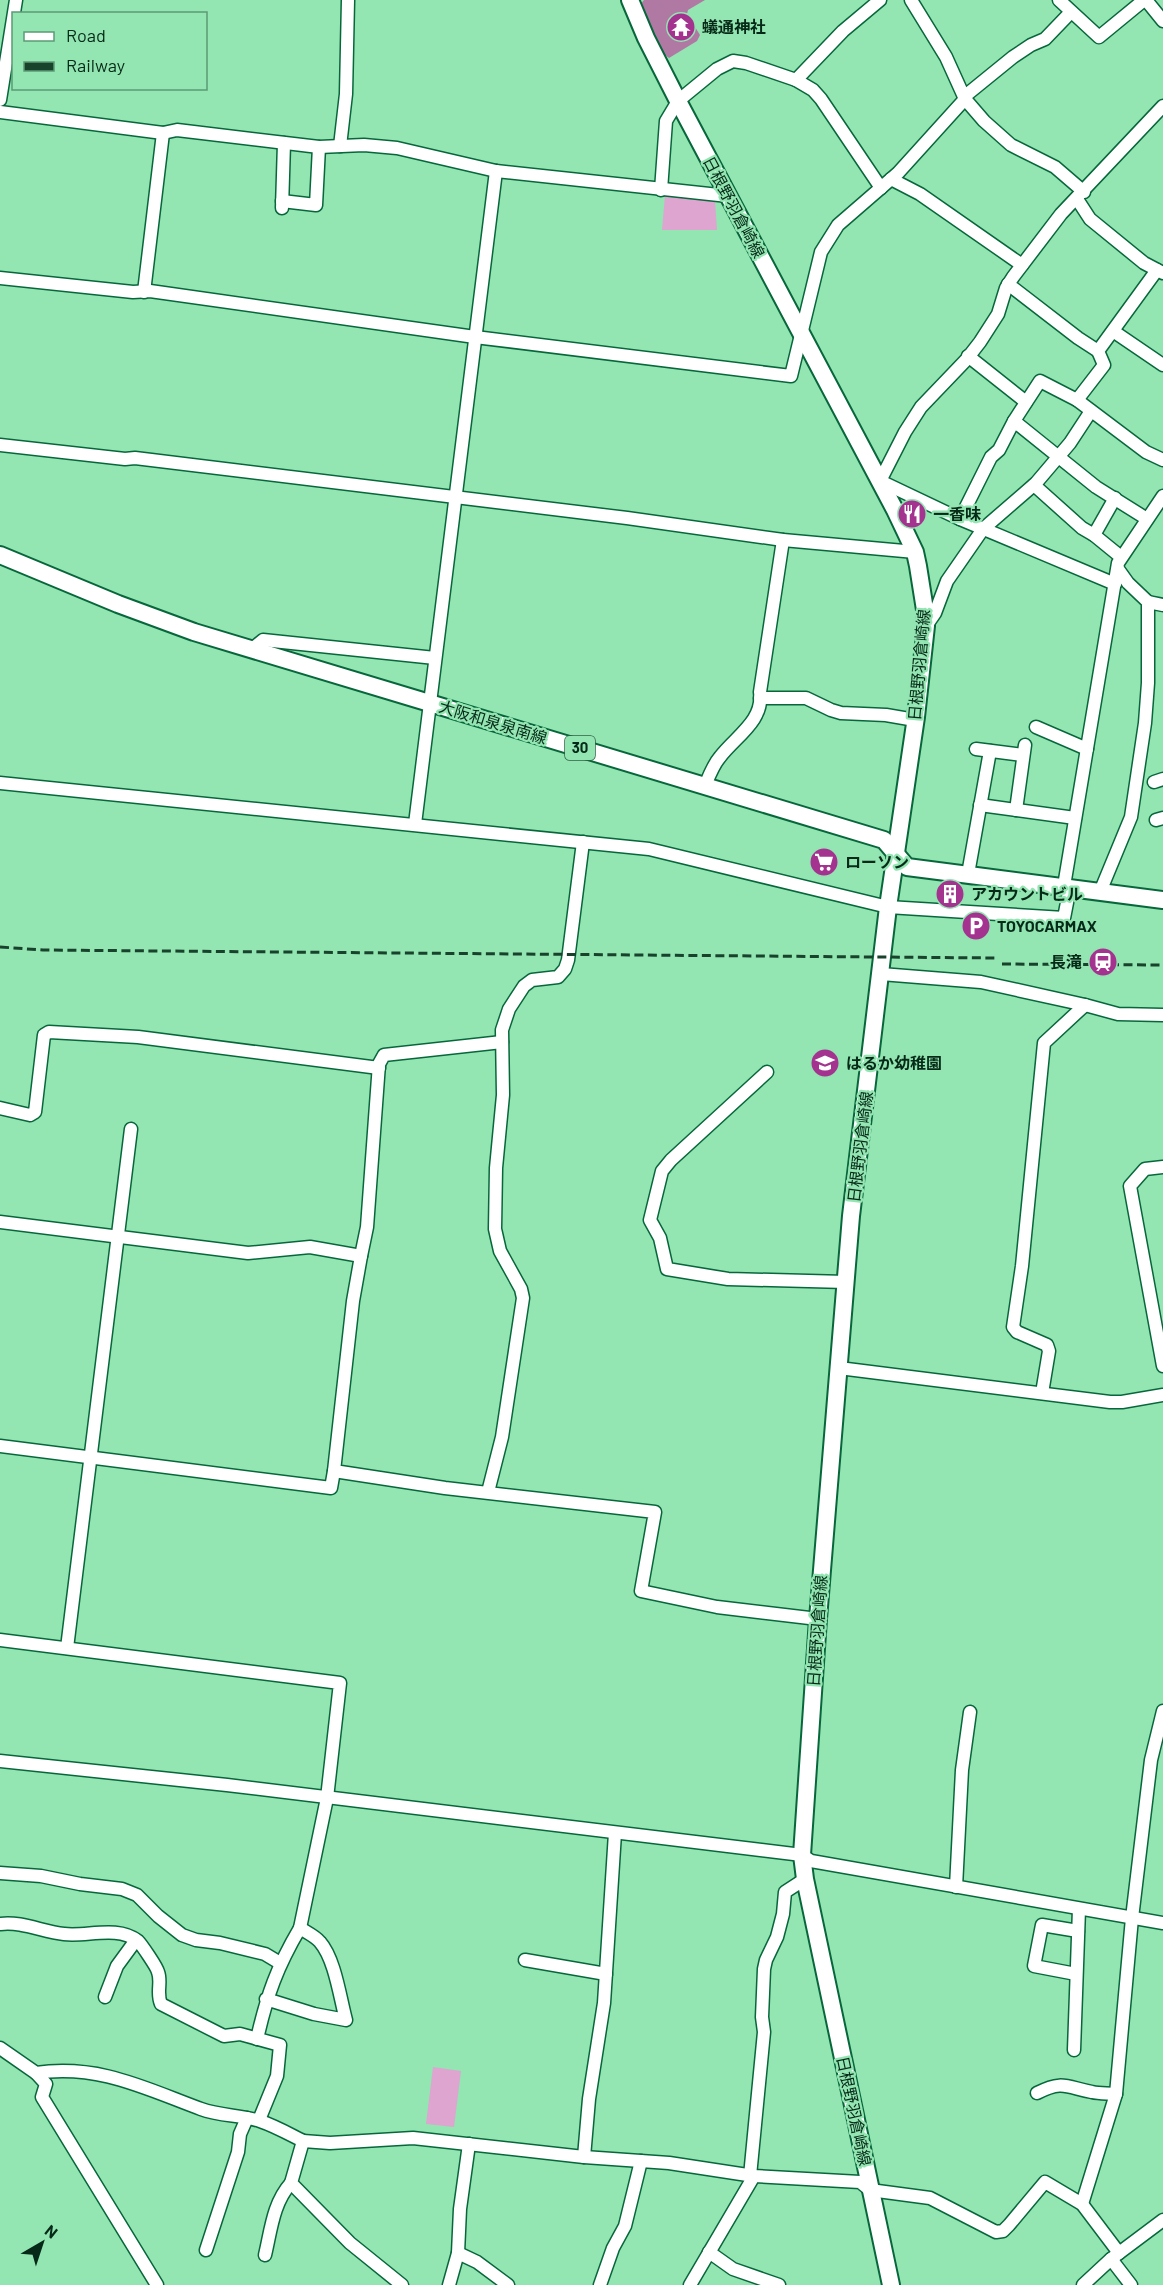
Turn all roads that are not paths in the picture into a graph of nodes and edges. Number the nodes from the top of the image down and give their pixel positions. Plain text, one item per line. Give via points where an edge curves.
1 (348, 0) edge
2 (630, 0) edge
3 (880, 0) edge
4 (911, 0) edge
5 (1059, 0) edge
6 (1145, 0) edge
7 (1070, 12) junction
8 (1163, 21) edge
9 (12, 25) edge
10 (796, 80) junction
11 (965, 98) junction
12 (0, 100) edge
13 (678, 100) junction
14 (1163, 106) edge
15 (0, 112) edge
16 (163, 133) junction
17 (284, 143) junction
18 (340, 146) junction
19 (319, 147) junction
20 (496, 171) junction
21 (891, 179) junction
22 (881, 188) junction
23 (661, 190) junction
24 (728, 196) junction
25 (1080, 196) junction
26 (1022, 265) junction
27 (1160, 272) edge
28 (0, 278) edge
29 (1008, 284) junction
30 (144, 292) junction
31 (1113, 331) junction
32 (801, 334) junction
33 (475, 337) junction
34 (1098, 351) junction
35 (968, 357) junction
36 (1163, 365) edge
37 (1077, 400) junction
38 (1026, 402) junction
39 (1091, 411) junction
40 (1014, 421) junction
41 (0, 445) edge
42 (1059, 457) junction
43 (1163, 460) edge
44 (880, 481) junction
45 (1034, 485) junction
46 (1163, 496) edge
47 (455, 498) junction
48 (1115, 498) junction
49 (960, 519) junction
50 (1147, 519) junction
51 (983, 529) junction
52 (1094, 535) junction
53 (783, 540) junction
54 (915, 552) junction
55 (0, 555) edge
56 (1120, 563) junction
57 (1115, 584) junction
58 (1148, 602) junction
59 (1163, 605) edge
60 (926, 626) junction
61 (251, 650) junction
62 (435, 658) junction
63 (760, 698) junction
64 (430, 703) junction
65 (915, 720) junction
66 (1036, 727) dead end
67 (976, 749) dead end
68 (1087, 749) junction
69 (990, 751) junction
70 (0, 783) edge
71 (705, 786) junction
72 (980, 805) junction
73 (1016, 810) junction
74 (1075, 818) junction
75 (415, 824) junction
76 (583, 842) junction
77 (896, 856) junction
78 (968, 874) junction
79 (1067, 887) junction
80 (1100, 892) junction
81 (1163, 900) edge
82 (888, 907) junction
83 (881, 974) junction
84 (1085, 1005) junction
85 (1163, 1015) edge
86 (502, 1042) junction
87 (379, 1068) junction
88 (767, 1072) dead end
89 (0, 1108) edge
90 (131, 1129) dead end
91 (1163, 1167) edge
92 (0, 1222) edge
93 (119, 1236) junction
94 (361, 1256) junction
95 (846, 1282) junction
96 (1163, 1366) edge
97 (839, 1368) junction
98 (1042, 1393) junction
99 (1163, 1395) edge
100 (0, 1446) edge
101 (91, 1458) junction
102 (334, 1471) junction
103 (488, 1492) junction
104 (818, 1619) junction
105 (0, 1640) edge
106 (67, 1648) junction
107 (1163, 1711) edge
108 (970, 1712) dead end
109 (0, 1761) edge
110 (327, 1798) junction
111 (615, 1833) junction
112 (802, 1855) junction
113 (0, 1873) edge
114 (805, 1879) junction
115 (956, 1887) junction
116 (1079, 1909) junction
117 (1132, 1918) junction
118 (1163, 1923) edge
119 (0, 1924) edge
120 (300, 1928) junction
121 (1078, 1931) junction
122 (136, 1940) junction
123 (525, 1960) dead end
124 (280, 1963) junction
125 (606, 1974) junction
126 (1076, 1974) junction
127 (105, 1997) dead end
128 (266, 1999) junction
129 (257, 2039) junction
130 (0, 2048) edge
131 (1074, 2050) dead end
132 (36, 2073) junction
133 (1037, 2093) dead end
134 (1116, 2094) junction
135 (253, 2119) junction
136 (303, 2140) junction
137 (468, 2144) junction
138 (584, 2157) junction
139 (640, 2161) junction
140 (752, 2176) junction
141 (291, 2183) junction
142 (870, 2190) junction
143 (1082, 2204) junction
144 (1163, 2220) edge
145 (206, 2250) dead end
146 (709, 2252) junction
147 (458, 2253) junction
148 (265, 2255) dead end
149 (1115, 2256) junction
150 (157, 2285) edge
151 (402, 2285) edge
152 (448, 2285) edge
153 (508, 2285) edge
154 (600, 2285) edge
155 (690, 2285) edge
156 (779, 2285) edge
157 (891, 2285) edge
158 (1083, 2285) edge
159 (1131, 2285) edge

1 - 18 street via 346,94
2 - 13 main road, 日根野羽倉崎線
3 - 10 street via 843,31
4 - 11 street via 946,57
5 - 7 street
6 - 7 street via 1099,37
6 - 8 street
7 - 11 street via 1045,39 1013,57
9 - 12 street
10 - 13 street via 733,61
10 - 22 street via 821,99
11 - 21 street
11 - 25 street via 1011,145 1054,167
13 - 23 street via 666,121
13 - 24 main road, 日根野羽倉崎線
14 - 25 street
15 - 16 street
16 - 17 street via 177,130
16 - 30 street
17 - 19 street
17 - 19 street via 282,205 316,205
18 - 19 street
18 - 20 street via 397,148
20 - 23 street
20 - 33 street
21 - 22 street
21 - 26 street via 920,194
22 - 32 street via 838,225 821,252
23 - 24 street
24 - 32 main road, 日根野羽倉崎線
25 - 26 street
25 - 27 street via 1090,219
26 - 29 street
27 - 31 street
28 - 30 street
29 - 34 street
29 - 35 street via 998,314
30 - 33 street
31 - 34 street
31 - 36 street
32 - 33 street via 791,376
32 - 44 main road, 日根野羽倉崎線
33 - 47 street
34 - 37 street via 1104,365
35 - 38 street
35 - 44 street via 921,407
37 - 38 street via 1040,381
37 - 39 street
38 - 40 street
39 - 42 street
39 - 43 street
40 - 42 street
40 - 49 street
41 - 47 street
42 - 45 street
42 - 48 street
44 - 49 street
44 - 54 main road, 日根野羽倉崎線
45 - 51 street
45 - 52 street
46 - 50 street
47 - 53 street
47 - 62 street
48 - 50 street
48 - 52 street
49 - 51 street
50 - 56 street
51 - 57 street
51 - 60 street via 947,581
52 - 56 street
53 - 54 street
53 - 63 street
54 - 60 main road, 日根野羽倉崎線
55 - 61 main road, 大阪和泉泉南線 / 30 via 156,619
56 - 57 street
56 - 58 street via 1128,583
57 - 68 street
58 - 59 street
58 - 80 street via 1145,723 1131,817
60 - 65 main road, 日根野羽倉崎線
61 - 62 street via 263,640
61 - 64 main road, 大阪和泉泉南線 / 30
62 - 64 street
63 - 65 street via 806,698 831,710
63 - 71 street via 757,717 720,757
64 - 71 main road, 大阪和泉泉南線 / 30
64 - 75 street
65 - 77 main road, 日根野羽倉崎線
66 - 68 street
67 - 69 street
68 - 74 street
69 - 72 street
69 - 73 street via 1024,750
70 - 75 street
71 - 77 main road, 大阪和泉泉南線 / 30 via 884,840
72 - 73 street
72 - 78 street
73 - 74 street
74 - 79 street
75 - 76 street
76 - 82 street via 649,849
76 - 86 street via 565,969 558,977 532,980 524,986 509,1009
77 - 78 main road, 大阪和泉泉南線 / 30 via 907,867
77 - 82 main road, 日根野羽倉崎線
78 - 79 main road, 大阪和泉泉南線 / 30
79 - 80 main road, 大阪和泉泉南線 / 30
79 - 82 street via 1064,918
80 - 81 main road, 大阪和泉泉南線 / 30
82 - 83 main road, 日根野羽倉崎線
83 - 84 street via 981,982
83 - 95 main road, 日根野羽倉崎線
84 - 85 street via 1118,1014
84 - 98 street via 1044,1043 1013,1327 1047,1345
86 - 87 street via 384,1055
86 - 103 street via 495,1229 500,1251 523,1298 502,1437
87 - 89 street via 138,1037 49,1032 44,1035 35,1112 30,1115
87 - 94 street via 367,1227
88 - 95 street via 662,1170 650,1220 660,1238 667,1269 728,1279
90 - 93 street
91 - 96 street via 1145,1169 1130,1186
92 - 93 street
93 - 94 street via 248,1253 310,1247
93 - 101 street
94 - 102 street
95 - 97 main road, 日根野羽倉崎線
97 - 98 street
97 - 104 main road, 日根野羽倉崎線
98 - 99 street via 1122,1402
100 - 101 street
101 - 102 street via 331,1488
101 - 106 street
102 - 103 street
103 - 104 street via 655,1512 641,1592 717,1607
104 - 112 main road, 日根野羽倉崎線
105 - 106 street
106 - 110 street via 340,1683
107 - 117 street via 1151,1760
108 - 115 street via 962,1770
109 - 110 street
110 - 111 street
110 - 120 street
111 - 112 street
111 - 125 street
112 - 114 main road, 日根野羽倉崎線
112 - 115 street via 811,1861
113 - 124 street via 122,1889 137,1895 182,1935 265,1954
114 - 140 street via 785,1892 777,1937 766,1960
114 - 142 main road, 日根野羽倉崎線
115 - 116 street
116 - 117 street
116 - 121 street
117 - 118 street
117 - 134 street
119 - 122 street via 63,1934 119,1933
120 - 124 street
120 - 128 street via 325,1950 346,2020
121 - 126 street
121 - 126 street via 1042,1925 1034,1966
122 - 127 street via 117,1966
122 - 129 street via 159,1972 161,2004 225,2036 240,2034
123 - 125 street
124 - 128 street
125 - 138 street
126 - 131 street
128 - 129 street
129 - 135 street via 280,2045 277,2076
130 - 132 street
132 - 135 street via 60,2070 105,2074 204,2110
132 - 150 street via 46,2084 42,2097
133 - 134 street via 1053,2085 1071,2085
134 - 143 street
135 - 136 street
135 - 145 street via 240,2134 238,2152
136 - 137 street via 330,2143 413,2138
136 - 141 street
137 - 138 street
137 - 147 street
138 - 139 street
139 - 140 street
139 - 154 street via 625,2226
140 - 142 street via 860,2182
140 - 146 street
141 - 148 street via 271,2223
141 - 151 street via 350,2242
142 - 143 street via 930,2198 996,2232 1009,2226 1045,2182
142 - 157 main road, 日根野羽倉崎線
143 - 149 street
144 - 149 street
146 - 155 street
146 - 156 street via 733,2268
147 - 152 street
147 - 153 street
149 - 158 street
149 - 159 street

